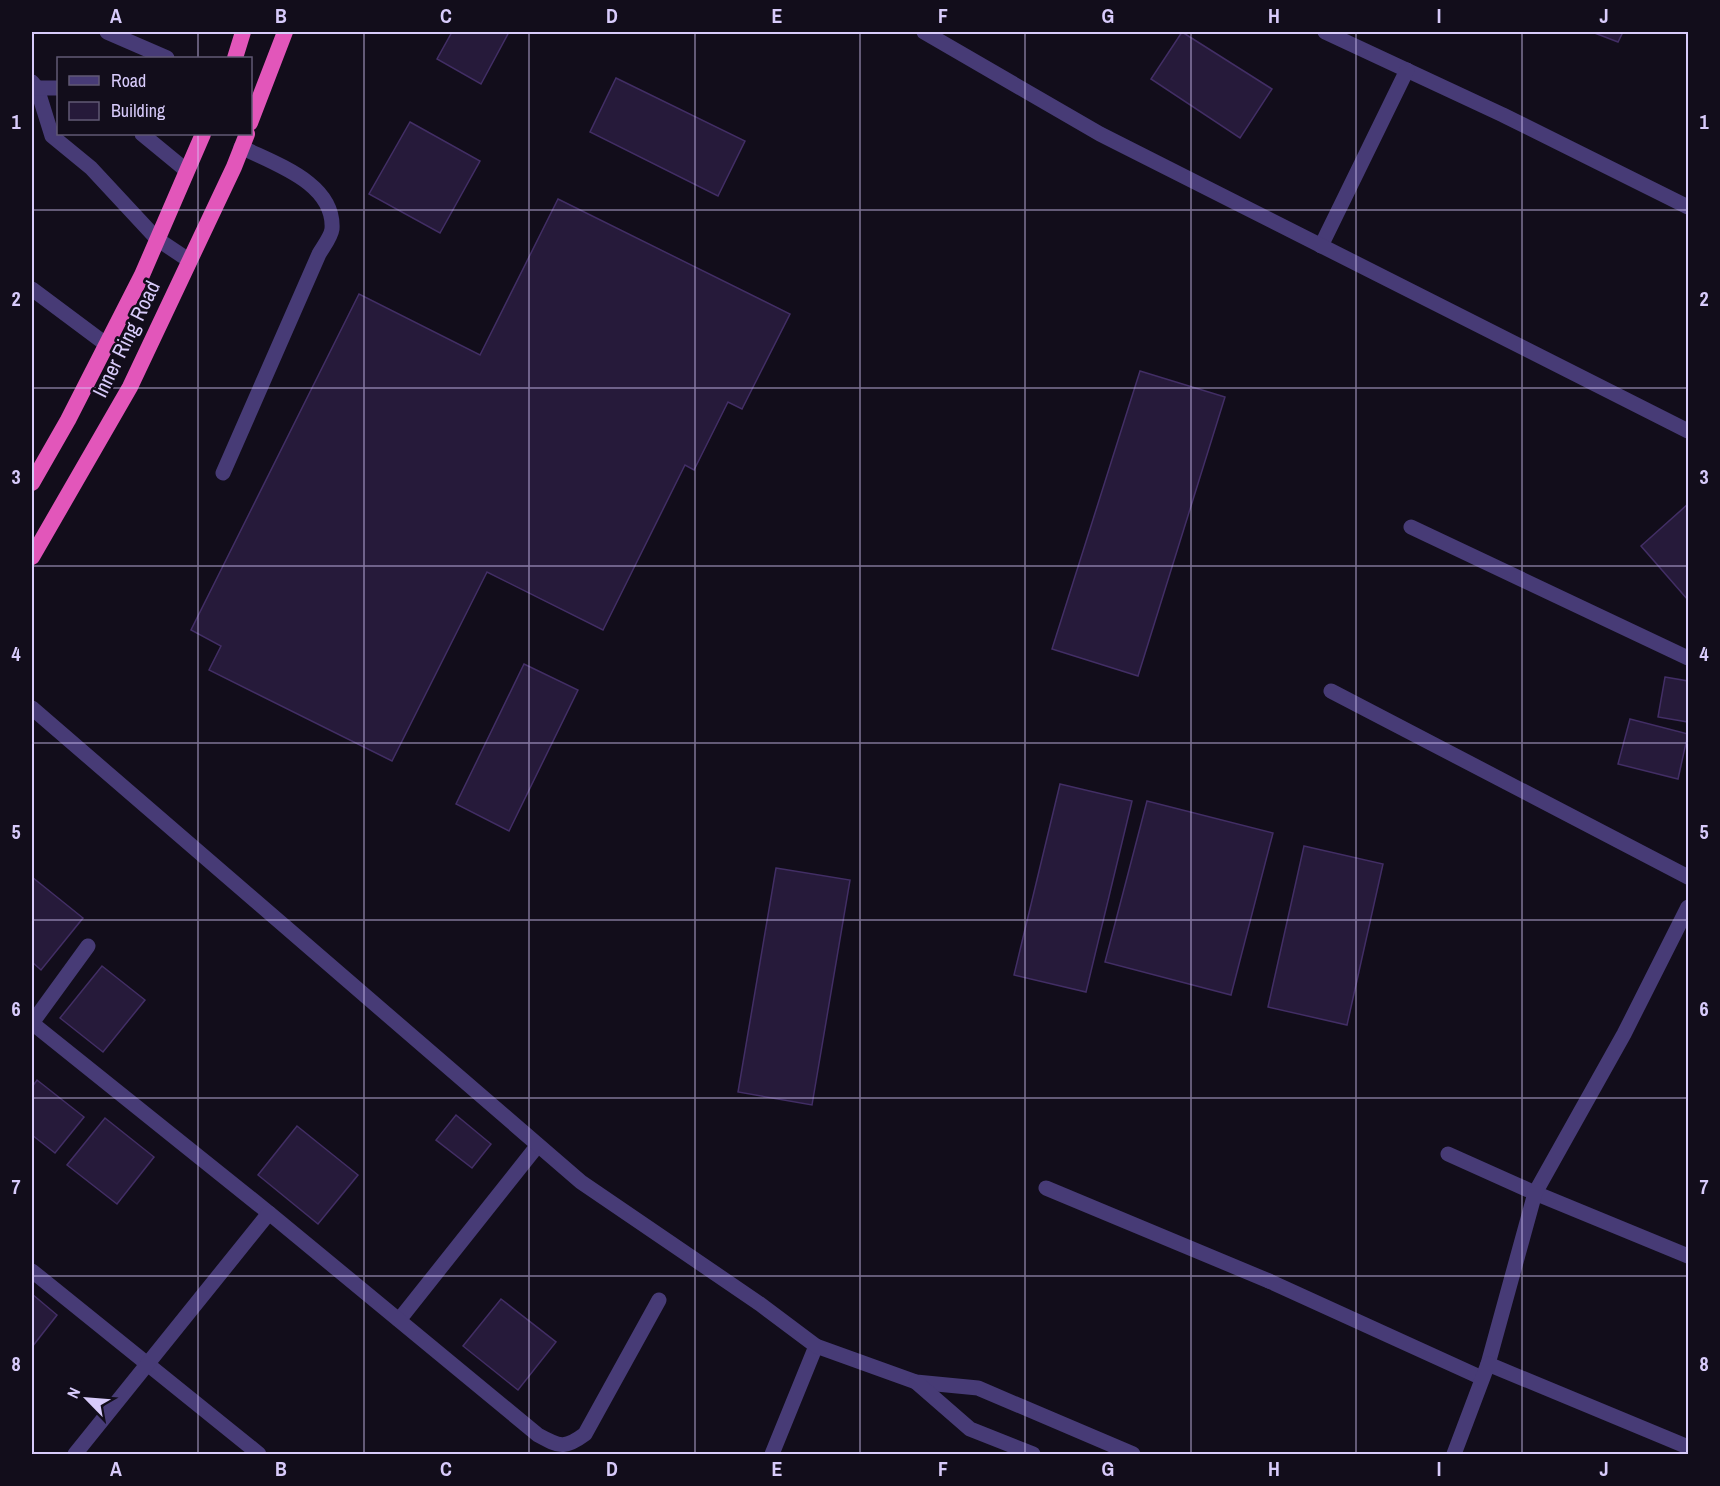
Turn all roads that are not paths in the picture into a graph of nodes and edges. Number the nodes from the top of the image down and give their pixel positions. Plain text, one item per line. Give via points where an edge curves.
1 (107, 32) edge
2 (243, 32) edge
3 (285, 32) edge
4 (924, 32) edge
5 (1325, 32) edge
6 (165, 57) edge
7 (235, 57) edge
8 (1407, 70) junction
9 (34, 85) edge
10 (57, 88) edge
11 (252, 118) edge
12 (143, 135) edge
13 (203, 135) edge
14 (244, 140) edge
15 (187, 171) junction
16 (1689, 207) edge
17 (157, 239) junction
18 (1322, 246) junction
19 (190, 261) junction
20 (32, 289) edge
21 (107, 345) junction
22 (1689, 431) edge
23 (223, 472) dead end
24 (32, 483) edge
25 (1411, 527) dead end
26 (32, 557) edge
27 (1689, 658) edge
28 (1331, 691) dead end
29 (32, 708) edge
30 (1689, 877) edge
31 (1689, 907) edge
32 (87, 946) dead end
33 (32, 1023) edge
34 (538, 1145) junction
35 (1448, 1154) dead end
36 (1046, 1188) dead end
37 (1535, 1193) junction
38 (269, 1213) junction
39 (1689, 1256) edge
40 (32, 1271) edge
41 (660, 1300) dead end
42 (399, 1320) junction
43 (816, 1346) junction
44 (147, 1364) junction
45 (1485, 1371) junction
46 (916, 1382) junction
47 (1689, 1447) edge
48 (75, 1455) edge
49 (259, 1455) edge
50 (772, 1455) edge
51 (1033, 1455) edge
52 (1133, 1455) edge
53 (1454, 1455) edge

1 - 6 street
2 - 7 highway
3 - 11 highway
4 - 18 street via 1100,134
5 - 8 street
8 - 16 street
8 - 18 street
9 - 10 street
9 - 17 street via 52,136 90,168
12 - 15 street
13 - 15 highway, Inner Ring Road
14 - 19 highway, Inner Ring Road
14 - 23 street via 315,188 330,210 332,231
15 - 17 highway, Inner Ring Road
17 - 19 street
17 - 21 highway, Inner Ring Road
18 - 22 street
19 - 26 highway, Inner Ring Road via 130,387
20 - 21 street
21 - 24 highway, Inner Ring Road
25 - 27 street
28 - 30 street
29 - 34 street
31 - 37 street
32 - 33 street
33 - 38 street
34 - 42 street
34 - 43 street via 581,1182
35 - 37 street
36 - 45 street
37 - 39 street
37 - 45 street
38 - 42 street
38 - 44 street
40 - 44 street
41 - 42 street via 585,1434 572,1444 557,1446 538,1435
43 - 46 street
43 - 50 street
44 - 48 street
44 - 49 street
45 - 47 street
45 - 53 street
46 - 51 street via 970,1428
46 - 52 street via 978,1388

